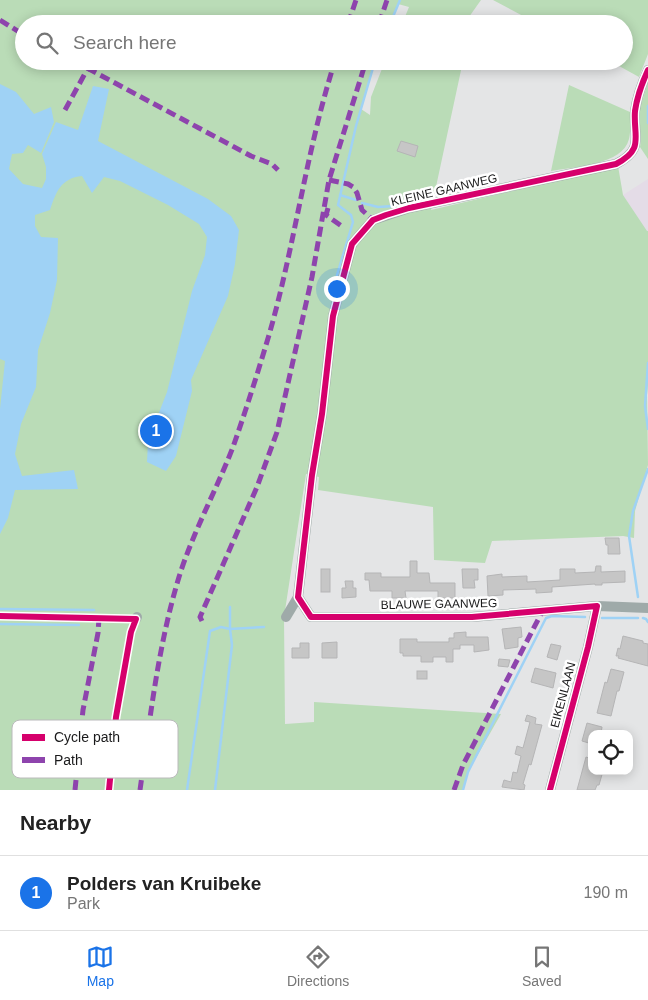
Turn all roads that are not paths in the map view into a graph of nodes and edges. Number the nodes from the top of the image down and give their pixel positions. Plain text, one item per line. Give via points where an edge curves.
1 (648, 70) edge
2 (298, 597) junction
3 (597, 606) junction
4 (648, 608) edge
5 (286, 617) dead end
6 (550, 790) edge

1 - 2 street, KLEINE GAANWEG via 636,111 636,144 628,158 616,164 386,215 373,220 352,244 333,316
2 - 3 street, BLAUWE GAANWEG via 311,617 472,617
2 - 5 street, KLEINE GAANWEG
3 - 4 street, BLAUWE GAANWEG
3 - 6 street, EIKENLAAN

